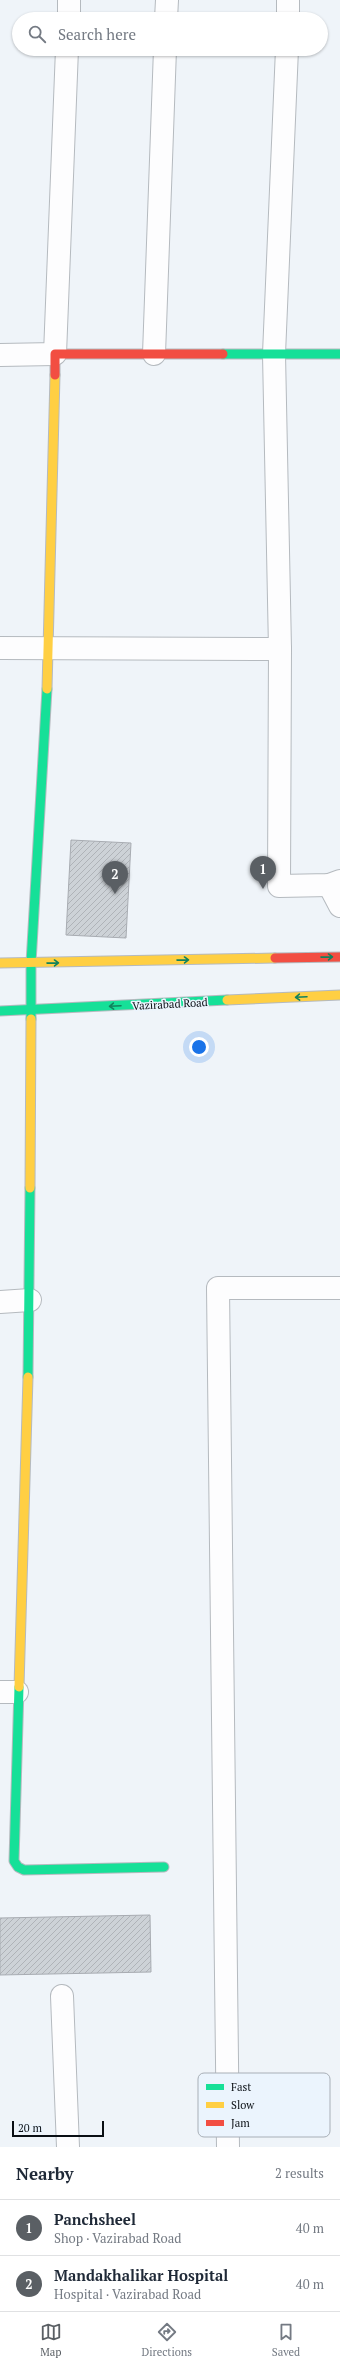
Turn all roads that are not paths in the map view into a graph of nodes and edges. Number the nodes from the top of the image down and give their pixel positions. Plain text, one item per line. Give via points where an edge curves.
1 (69, 0) edge
2 (167, 0) edge
3 (288, 0) edge
4 (69, 12) edge
5 (166, 12) edge
6 (288, 12) edge
7 (67, 56) edge
8 (165, 56) edge
9 (288, 56) edge
10 (55, 354) junction
11 (154, 354) junction
12 (274, 354) junction
13 (340, 354) edge
14 (0, 355) edge
15 (0, 648) edge
16 (49, 648) junction
17 (280, 649) junction
18 (335, 883) edge
19 (340, 906) edge
20 (340, 957) edge
21 (31, 963) junction
22 (0, 964) edge
23 (340, 995) edge
24 (31, 1010) junction
25 (0, 1011) edge
26 (340, 1288) edge
27 (30, 1300) junction
28 (0, 1302) edge
29 (9, 1692) edge
30 (164, 1867) dead end
31 (62, 1996) dead end
32 (227, 2073) edge
33 (228, 2137) edge
34 (68, 2147) edge
35 (228, 2147) edge

1 - 4 street
2 - 5 street
3 - 6 street
7 - 10 street
8 - 11 street
9 - 12 street
10 - 11 street
10 - 14 street
10 - 16 street
11 - 12 street
12 - 13 street
12 - 17 street
15 - 16 street
16 - 17 street
16 - 21 street via 48,708
17 - 18 street via 280,886
18 - 19 street
21 -> 20 street
21 - 22 street
21 - 24 street
23 -> 24 street, Vazirabad Road
24 - 25 street, Vazirabad Road
24 - 27 street
26 - 32 street via 218,1288
27 - 28 street
27 - 29 street
29 - 30 street via 14,1861 18,1867 24,1870
31 - 34 street
33 - 35 street

